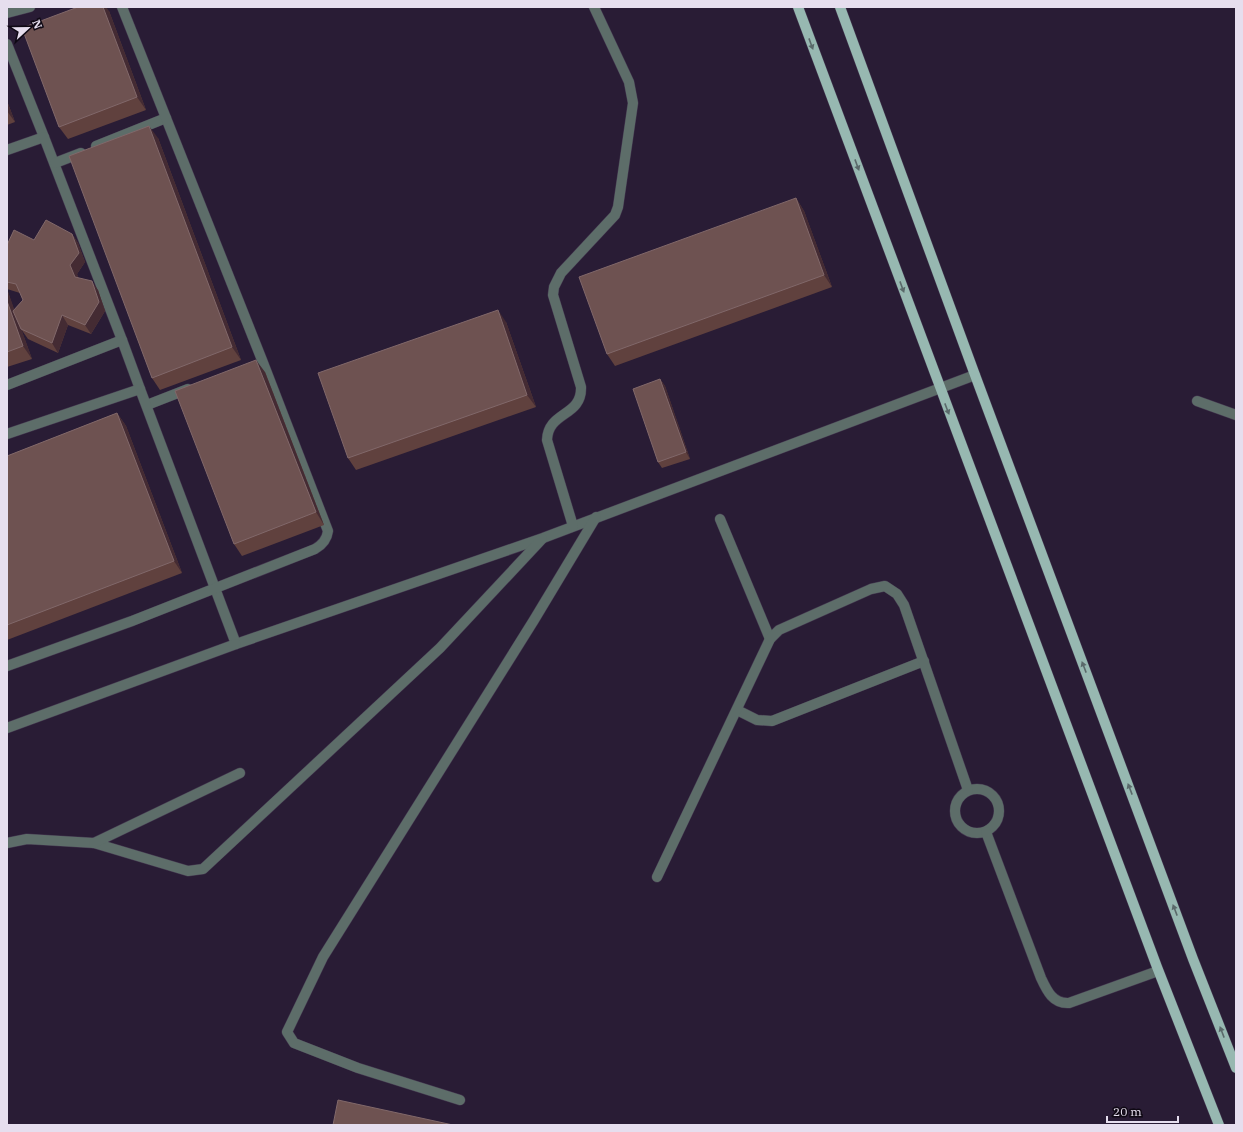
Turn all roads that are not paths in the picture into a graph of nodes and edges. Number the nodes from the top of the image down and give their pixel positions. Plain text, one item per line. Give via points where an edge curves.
1 (30, 7) edge
2 (122, 7) edge
3 (594, 7) edge
4 (798, 7) edge
5 (840, 7) edge
6 (7, 13) edge
7 (7, 44) edge
8 (166, 118) junction
9 (44, 137) junction
10 (7, 150) edge
11 (55, 163) junction
12 (122, 340) junction
13 (975, 375) junction
14 (7, 385) edge
15 (197, 385) edge
16 (140, 389) junction
17 (940, 389) junction
18 (1197, 401) dead end
19 (147, 405) junction
20 (1236, 415) edge
21 (7, 434) edge
22 (596, 517) junction
23 (720, 519) dead end
24 (574, 526) junction
25 (543, 538) junction
26 (214, 589) junction
27 (770, 639) junction
28 (236, 644) junction
29 (924, 662) junction
30 (7, 666) edge
31 (737, 710) junction
32 (7, 728) edge
33 (240, 774) dead end
34 (968, 790) junction
35 (986, 832) junction
36 (7, 843) edge
37 (94, 844) junction
38 (657, 877) dead end
39 (1158, 971) junction
40 (1236, 1068) edge
41 (460, 1100) dead end
42 (1219, 1125) edge

1 - 6 street
2 - 8 street
3 - 24 street via 629,82 633,103 615,215 565,268 554,287 554,295 582,394 576,406 553,423 547,440
4 -> 17 main road
5 - 13 main road
7 - 9 street
8 - 11 street
8 - 26 street via 259,362 328,531 323,542 315,549
9 - 10 street
9 - 11 street
11 - 12 street
12 - 14 street
12 - 16 street
13 - 17 street
40 -> 13 main road
15 - 19 street
16 - 19 street
16 - 21 street
17 - 22 street
17 -> 39 main road
18 - 20 street
19 - 26 street
22 - 24 street
22 - 41 street via 526,634 323,957 287,1032 294,1043 358,1068
23 - 27 street
24 - 25 street
25 - 28 street
25 - 37 street via 440,648 203,869 188,871
26 - 28 street
26 - 30 street via 132,622
27 - 29 street via 788,625 871,589 885,586 897,594 904,605
27 - 31 street
28 - 32 street
29 - 31 street via 772,721 757,720
29 - 34 street
31 - 38 street
33 - 37 street
34 - 35 street via 958,798 954,810 958,822 973,833
34 - 35 street via 981,788 992,794 999,805 996,824
35 - 39 street via 1047,992 1061,1004
36 - 37 street via 27,839
39 - 42 main road

